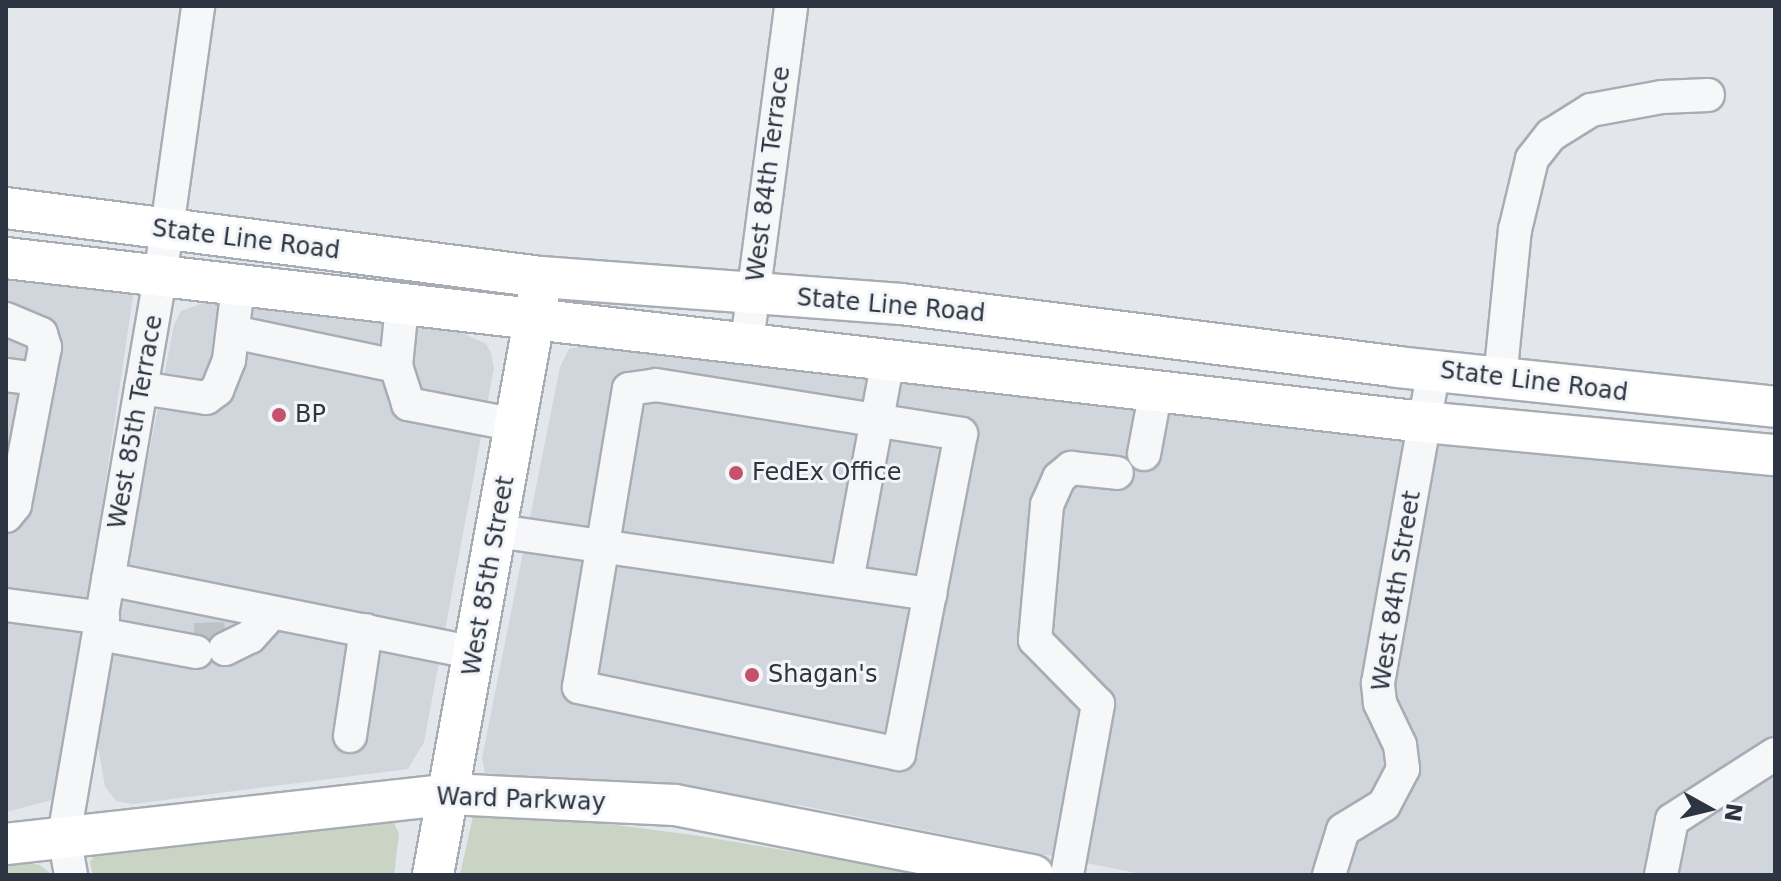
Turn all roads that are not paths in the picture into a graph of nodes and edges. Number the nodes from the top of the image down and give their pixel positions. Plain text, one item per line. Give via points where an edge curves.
1 (198, 6) edge
2 (791, 6) edge
3 (1708, 95) dead end
4 (6, 208) edge
5 (167, 231) junction
6 (6, 258) edge
7 (541, 277) junction
8 (160, 278) junction
9 (238, 287) junction
10 (753, 294) junction
11 (402, 305) junction
12 (535, 317) junction
13 (6, 319) edge
14 (233, 332) junction
15 (747, 342) junction
16 (888, 359) junction
17 (396, 366) junction
18 (1434, 370) junction
19 (6, 375) edge
20 (39, 379) junction
21 (1500, 379) junction
22 (141, 388) junction
23 (1156, 390) junction
24 (1775, 407) edge
25 (878, 419) junction
26 (1424, 422) junction
27 (516, 425) junction
28 (1144, 454) dead end
29 (1775, 455) edge
30 (1117, 473) dead end
31 (6, 516) edge
32 (497, 531) junction
33 (603, 542) junction
34 (108, 579) junction
35 (847, 581) junction
36 (930, 594) junction
37 (6, 605) edge
38 (270, 615) junction
39 (102, 626) junction
40 (366, 630) junction
41 (475, 653) junction
42 (350, 736) dead end
43 (1775, 754) edge
44 (449, 794) junction
45 (64, 836) junction
46 (6, 844) edge
47 (71, 875) edge
48 (433, 875) edge
49 (1033, 875) edge
50 (1067, 875) edge
51 (1329, 875) edge
52 (1661, 875) edge

1 - 5 street, West 85th Terrace
2 - 10 street, West 84th Terrace
3 - 21 street via 1591,110 1551,135 1532,159 1515,230
4 - 5 main road, State Line Road
5 - 7 main road, State Line Road
5 - 8 street, West 85th Terrace
6 - 8 main road, State Line Road
7 - 10 main road, State Line Road
7 - 12 main road, West 85th Street
8 - 9 main road, State Line Road
8 - 22 street, West 85th Terrace
9 - 11 main road, State Line Road
9 - 14 street
10 - 15 street, West 84th Terrace
10 - 18 main road, State Line Road via 901,304
11 - 12 main road, State Line Road
11 - 17 street
12 - 15 main road, State Line Road
12 - 27 main road, West 85th Street
13 - 20 street via 41,334 44,364
14 - 17 street
14 - 22 street via 217,390 206,398
15 - 16 main road, State Line Road
16 - 23 main road, State Line Road
16 - 25 street
17 - 27 street via 408,404
18 - 21 main road, State Line Road
18 - 26 street, West 84th Street
19 - 20 street
20 - 31 street via 15,505
21 - 24 main road, State Line Road
22 - 34 street, West 85th Terrace
23 - 26 main road, State Line Road
23 - 28 street
25 - 33 street via 656,385 629,389
25 - 35 street
25 - 36 street via 961,434
26 - 29 main road, State Line Road
26 - 51 street, West 84th Street via 1378,683 1403,769 1384,805 1343,830
27 - 32 main road, West 85th Street
30 - 50 street via 1071,468 1059,478 1047,505 1035,640 1098,704
32 - 33 street
32 - 41 main road, West 85th Street
33 - 35 street
33 - 36 street via 579,687 899,754
34 - 38 street
34 - 39 street, West 85th Terrace
35 - 36 street
37 - 39 street
38 - 39 street via 250,637 209,645
38 - 40 street
39 - 45 street, West 85th Terrace
40 - 41 street
40 - 42 street
41 - 44 main road, West 85th Street
43 - 52 street via 1672,820
44 - 45 main road, Ward Parkway
44 - 48 main road, West 85th Street
44 - 49 main road, Ward Parkway via 675,805
45 - 46 main road, Ward Parkway
45 - 47 street

